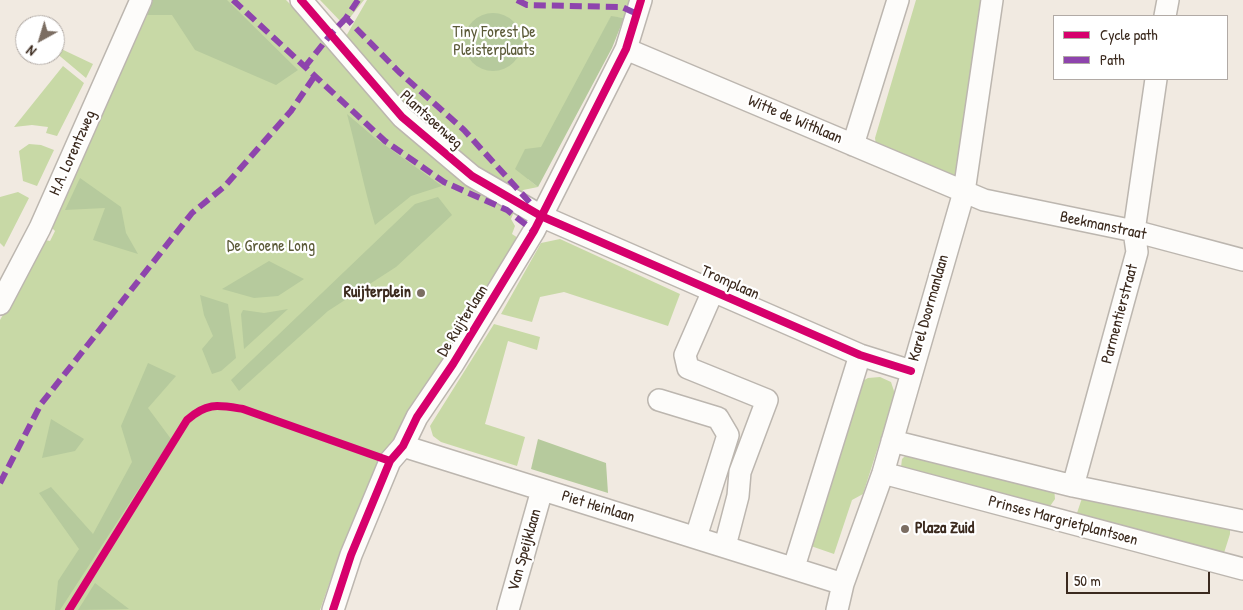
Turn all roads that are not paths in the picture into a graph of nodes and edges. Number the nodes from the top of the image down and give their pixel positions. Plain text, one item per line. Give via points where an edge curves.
1 (141, 0) edge
2 (301, 0) edge
3 (641, 0) edge
4 (898, 0) edge
5 (992, 0) edge
6 (1168, 0) edge
7 (1165, 15) edge
8 (626, 49) junction
9 (1156, 80) edge
10 (853, 145) junction
11 (964, 192) junction
12 (541, 216) junction
13 (1134, 231) junction
14 (1243, 260) edge
15 (6, 277) edge
16 (713, 291) junction
17 (0, 304) edge
18 (860, 355) junction
19 (910, 370) junction
20 (659, 400) dead end
21 (892, 441) junction
22 (403, 446) junction
23 (883, 473) junction
24 (1073, 486) junction
25 (542, 490) junction
26 (1243, 521) edge
27 (696, 537) junction
28 (725, 546) junction
29 (794, 567) junction
30 (1243, 569) edge
31 (844, 584) junction
32 (333, 610) edge
33 (508, 610) edge
34 (837, 610) edge

1 - 15 street, H.A. Lorentzweg via 40,228
2 - 12 street, Plantsoenweg via 402,117 472,176
3 - 8 street, De Ruijterlaan
4 - 10 street
5 - 11 street, Karel Doormanlaan
6 - 7 street
8 - 10 street, Witte de Withlaan
8 - 12 street, De Ruijterlaan
9 - 13 street, Parmentierstraat
10 - 11 street, Witte de Withlaan
11 - 13 street, Beekmanstraat via 984,200
11 - 19 street, Karel Doormanlaan
12 - 16 street, Tromplaan
12 - 22 street, De Ruijterlaan
13 - 14 street, Beekmanstraat
13 - 24 street, Parmentierstraat via 1136,252
15 - 17 street, H.A. Lorentzweg
16 - 18 street, Tromplaan
16 - 28 street via 685,355 688,368 766,400 740,472 738,496
18 - 19 street, Tromplaan
18 - 29 street
19 - 21 street, Karel Doormanlaan
20 - 27 street via 718,418 728,435
21 - 23 street, Karel Doormanlaan
21 - 24 street
22 - 25 street, Piet Heinlaan
22 - 32 street, De Ruijterlaan via 390,461 351,555
23 - 30 street, Prinses Margrietplantsoen
23 - 31 street, Karel Doormanlaan
24 - 26 street
25 - 27 street, Piet Heinlaan
25 - 33 street, Van Speijklaan
27 - 28 street, Piet Heinlaan
28 - 29 street, Piet Heinlaan
29 - 31 street, Piet Heinlaan
31 - 34 street, Karel Doormanlaan

